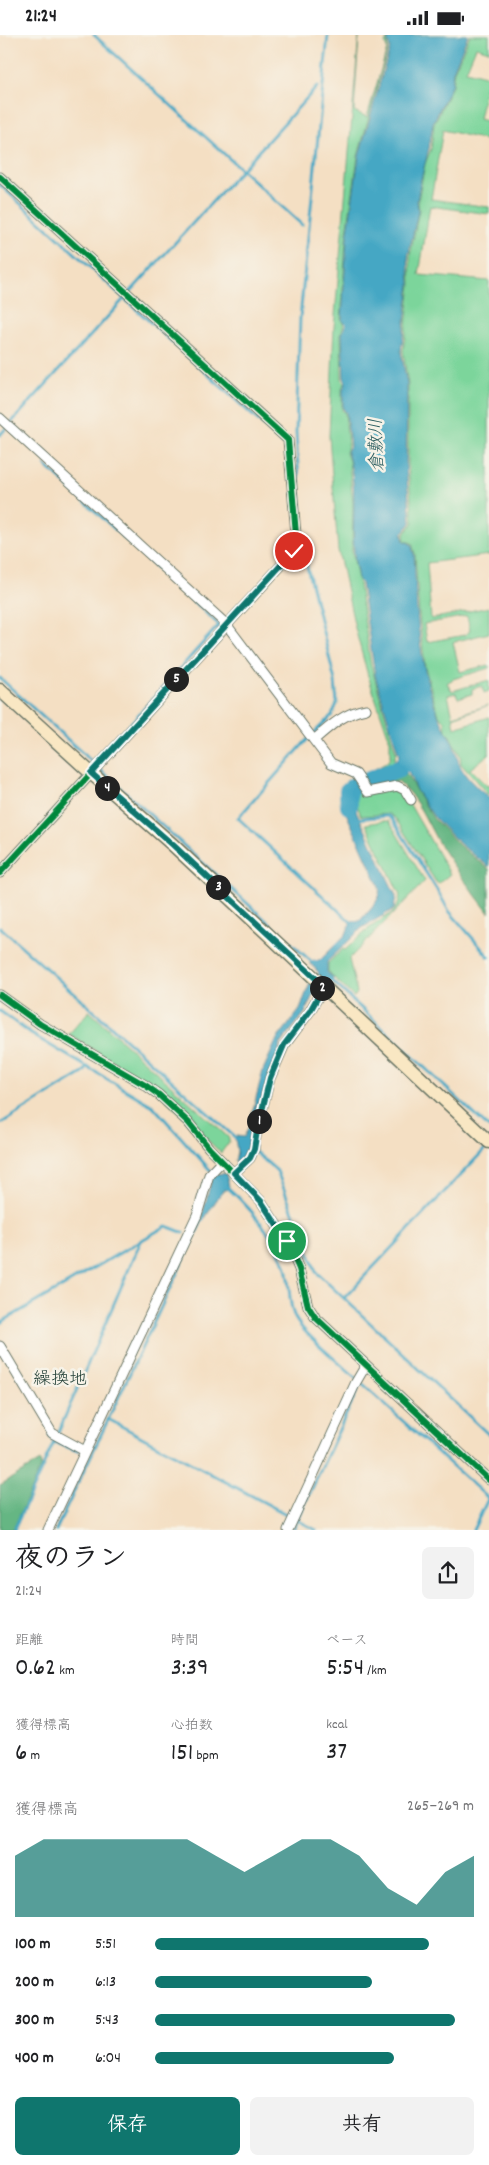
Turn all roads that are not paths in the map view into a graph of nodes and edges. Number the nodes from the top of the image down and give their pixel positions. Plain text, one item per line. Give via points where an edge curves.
1 (0, 177) edge
2 (0, 418) edge
3 (226, 624) junction
4 (0, 690) edge
5 (366, 709) dead end
6 (312, 738) junction
7 (95, 769) junction
8 (411, 800) dead end
9 (0, 873) edge
10 (319, 982) junction
11 (0, 995) edge
12 (489, 1142) edge
13 (222, 1161) junction
14 (234, 1173) junction
15 (0, 1346) edge
16 (366, 1365) junction
17 (84, 1453) junction
18 (489, 1480) edge
19 (48, 1530) edge
20 (288, 1530) edge

1 - 3 street via 288,441 296,546
2 - 3 street
3 - 6 street
3 - 7 street
4 - 7 street
5 - 6 street via 334,722
6 - 8 street via 331,763 356,774 368,791 397,786
7 - 9 street
7 - 10 street
10 - 12 street
10 - 14 street via 310,1011 287,1041 272,1072 254,1151
11 - 13 street via 40,1024 159,1095
13 - 14 street
13 - 17 street via 212,1172 197,1215
14 - 16 street via 261,1201 287,1241 300,1269 311,1312
15 - 17 street via 57,1437
16 - 18 street
16 - 20 street
17 - 19 street

